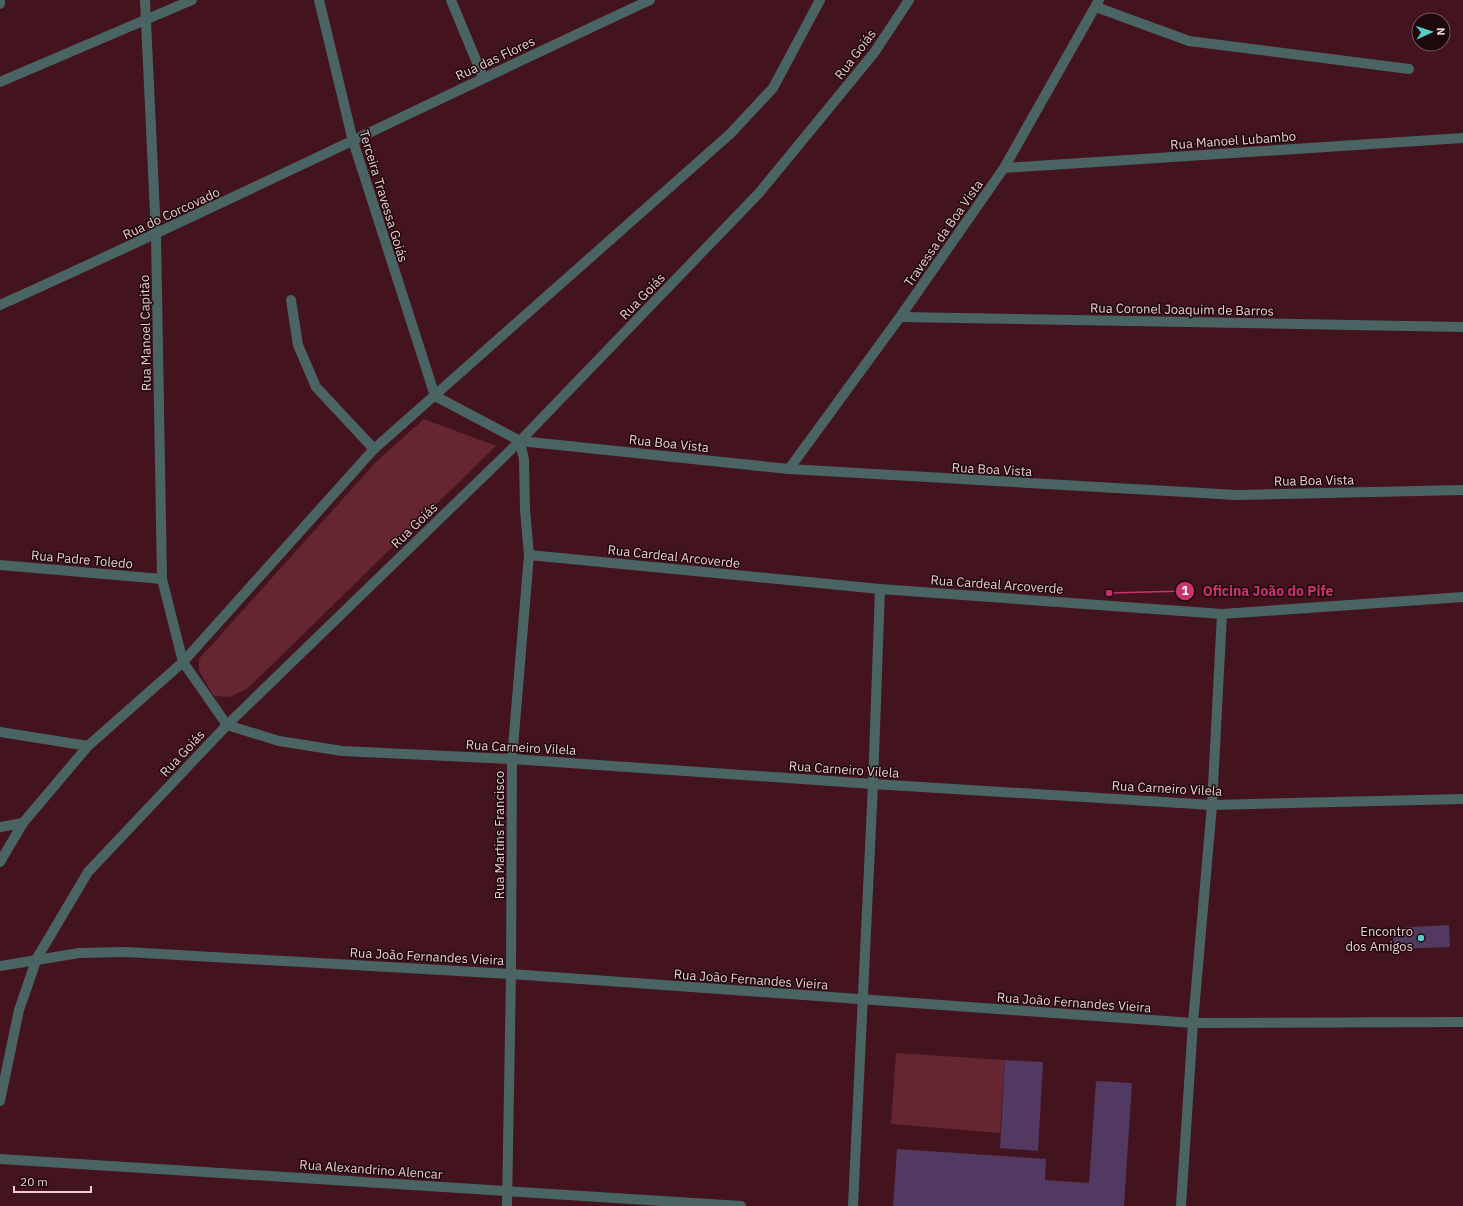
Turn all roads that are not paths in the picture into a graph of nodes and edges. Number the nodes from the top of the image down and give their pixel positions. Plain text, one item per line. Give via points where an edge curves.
1 (0, 0) edge
2 (145, 0) edge
3 (192, 0) edge
4 (319, 0) edge
5 (450, 0) edge
6 (650, 0) edge
7 (820, 0) edge
8 (909, 0) edge
9 (1098, 3) edge
10 (0, 4) edge
11 (146, 19) junction
12 (1409, 69) dead end
13 (483, 77) junction
14 (0, 82) edge
15 (1463, 138) edge
16 (353, 141) junction
17 (1004, 168) junction
18 (156, 235) junction
19 (291, 300) dead end
20 (0, 305) edge
21 (900, 318) junction
22 (1463, 327) edge
23 (434, 396) junction
24 (520, 441) junction
25 (374, 449) junction
26 (789, 469) junction
27 (1463, 490) edge
28 (529, 555) junction
29 (0, 565) edge
30 (162, 579) junction
31 (880, 589) junction
32 (1463, 597) edge
33 (1222, 614) junction
34 (183, 662) junction
35 (227, 725) junction
36 (0, 732) edge
37 (88, 746) junction
38 (512, 759) junction
39 (873, 784) junction
40 (1463, 798) edge
41 (1212, 805) junction
42 (23, 823) junction
43 (0, 827) edge
44 (0, 862) edge
45 (37, 958) junction
46 (0, 966) edge
47 (511, 974) junction
48 (862, 1000) junction
49 (1463, 1022) edge
50 (1193, 1023) junction
51 (0, 1101) edge
52 (0, 1159) edge
53 (507, 1190) junction
54 (507, 1206) edge
55 (741, 1206) edge
56 (853, 1206) edge
57 (1181, 1206) edge

1 - 10 street
2 - 11 street, Rua Manoel Capitão
3 - 11 street
4 - 16 street, Terceira Travessa Goiás
5 - 13 street
6 - 13 street, Rua das Flores
7 - 23 street via 773,88 755,109
8 - 24 street, Rua Goiás via 874,52 759,193
9 - 12 street via 1189,41
9 - 17 street, Travessa da Boa Vista
11 - 14 street
11 - 18 street, Rua Manoel Capitão
13 - 16 street, Rua das Flores
15 - 17 street, Rua Manoel Lubambo
16 - 18 street, Rua do Corcovado
16 - 23 street, Terceira Travessa Goiás
17 - 21 street, Travessa da Boa Vista
18 - 20 street, Rua do Corcovado
18 - 30 street, Rua Manoel Capitão
19 - 25 street via 298,345 316,387
21 - 22 street, Rua Coronel Joaquim de Barros
21 - 26 street, Travessa da Boa Vista
23 - 24 street
23 - 25 street
24 - 26 street, Rua Boa Vista
24 - 28 street, Rua Martins Francisco via 524,460
24 - 35 street, Rua Goiás
25 - 34 street
26 - 27 street, Rua Boa Vista via 1237,495
28 - 31 street, Rua Cardeal Arcoverde
28 - 38 street, Rua Martins Francisco
29 - 30 street, Rua Padre Toledo
30 - 34 street, Rua Manoel Capitão
31 - 33 street, Rua Cardeal Arcoverde
31 - 39 street
32 - 33 street, Rua Cardeal Arcoverde
33 - 41 street
34 - 35 street
34 - 37 street
35 - 38 street, Rua Carneiro Vilela via 279,741 342,751
35 - 45 street, Rua Goiás via 88,872
36 - 37 street
37 - 42 street
38 - 39 street, Rua Carneiro Vilela
38 - 47 street, Rua Martins Francisco
39 - 41 street, Rua Carneiro Vilela
39 - 48 street
40 - 41 street, Rua Carneiro Vilela
41 - 50 street
42 - 43 street
42 - 44 street
45 - 46 street, Rua João Fernandes Vieira
45 - 47 street, Rua João Fernandes Vieira via 79,953 126,952
45 - 51 street, Rua Goiás via 19,1010
47 - 48 street, Rua João Fernandes Vieira
47 - 53 street, Rua Martins Francisco
48 - 50 street, Rua João Fernandes Vieira
48 - 56 street
49 - 50 street, Rua João Fernandes Vieira
50 - 57 street
52 - 53 street, Rua Alexandrino Alencar
53 - 54 street, Rua Martins Francisco
53 - 55 street, Rua Alexandrino Alencar

